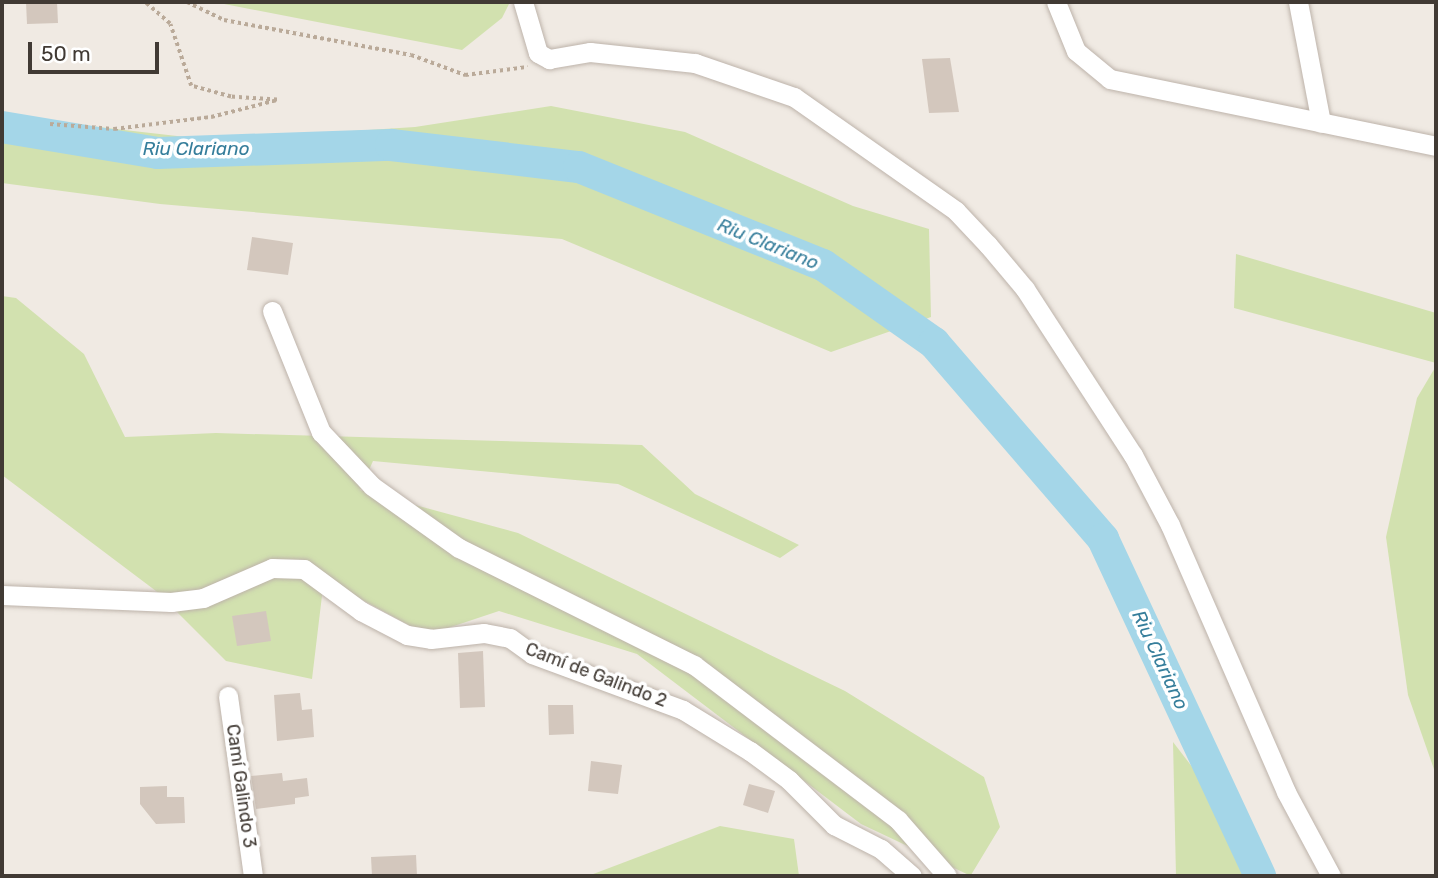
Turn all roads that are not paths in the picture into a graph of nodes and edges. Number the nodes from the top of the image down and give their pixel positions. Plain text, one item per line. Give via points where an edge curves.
1 (523, 2) edge
2 (1056, 2) edge
3 (1298, 2) edge
4 (1321, 123) junction
5 (1436, 146) edge
6 (272, 311) dead end
7 (2, 595) edge
8 (228, 696) dead end
9 (254, 876) edge
10 (912, 876) edge
11 (947, 876) edge
12 (1331, 876) edge

1 - 12 lane via 543,56 645,56 695,63 758,82 794,97 972,228 1025,289 1133,455 1170,525 1286,792
2 - 4 lane via 1076,51 1110,79
3 - 4 lane
4 - 5 lane
6 - 11 lane via 321,432 372,486 460,548 694,665 898,820
7 - 10 lane, Camí de Galindo 2 via 171,602 203,598 272,568 304,569 361,611 407,635 431,639 484,633 510,638 532,654 683,710 779,772 834,825 881,849
8 - 9 lane, Camí Galindo 3

